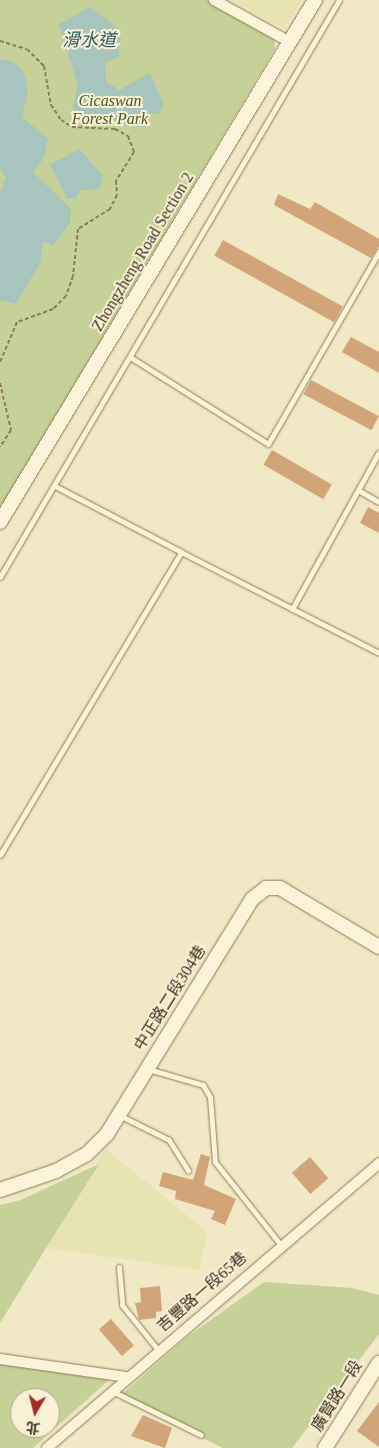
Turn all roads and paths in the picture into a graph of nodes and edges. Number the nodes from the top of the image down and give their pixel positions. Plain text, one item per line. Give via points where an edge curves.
1 (214, 0) edge
2 (315, 0) edge
3 (340, 0) edge
4 (0, 41) edge
5 (290, 42) junction
6 (379, 252) edge
7 (130, 357) junction
8 (0, 362) edge
9 (0, 382) edge
10 (0, 447) edge
11 (379, 452) edge
12 (377, 460) edge
13 (55, 486) junction
14 (358, 490) junction
15 (379, 502) edge
16 (0, 522) edge
17 (181, 552) junction
18 (0, 577) edge
19 (292, 609) junction
20 (379, 653) edge
21 (0, 854) edge
22 (378, 946) edge
23 (147, 1069) junction
24 (118, 1115) junction
25 (379, 1163) edge
26 (188, 1170) dead end
27 (0, 1190) edge
28 (280, 1244) junction
29 (119, 1267) dead end
30 (158, 1350) junction
31 (0, 1359) edge
32 (379, 1364) edge
33 (126, 1378) junction
34 (111, 1390) junction
35 (201, 1434) dead end
36 (47, 1448) edge
37 (325, 1448) edge

1 - 5 street
2 - 5 street, Zhongzheng Road Section 2
3 - 7 lane
4 - 8 path via 27,49 44,66 51,105 61,120 72,127 115,129 128,136 134,152 116,181 117,195 110,209 78,229 73,276 66,296 53,309 16,322
5 - 16 street, Zhongzheng Road Section 2
6 - 7 lane via 268,444
7 - 13 lane
9 - 10 path via 11,430
11 - 12 lane
12 - 14 lane
13 - 17 lane
13 - 18 lane
14 - 15 lane
14 - 19 lane
17 - 19 lane
17 - 21 lane
19 - 20 lane
22 - 23 street, 中正路二段304巷 via 280,888 266,888 252,899
23 - 24 street, 中正路二段304巷
23 - 28 lane via 203,1085 210,1097 215,1162
24 - 26 lane via 170,1140
24 - 27 street, 中正路二段304巷 via 87,1154 56,1171
25 - 28 street, 吉豐路一段65巷
28 - 30 street, 吉豐路一段65巷
29 - 30 lane via 122,1305
30 - 33 street, 吉豐路一段65巷
31 - 33 street
32 - 37 street, 廣賢路一段
33 - 34 street, 吉豐路一段65巷
34 - 35 lane
34 - 36 street, 吉豐路一段65巷

